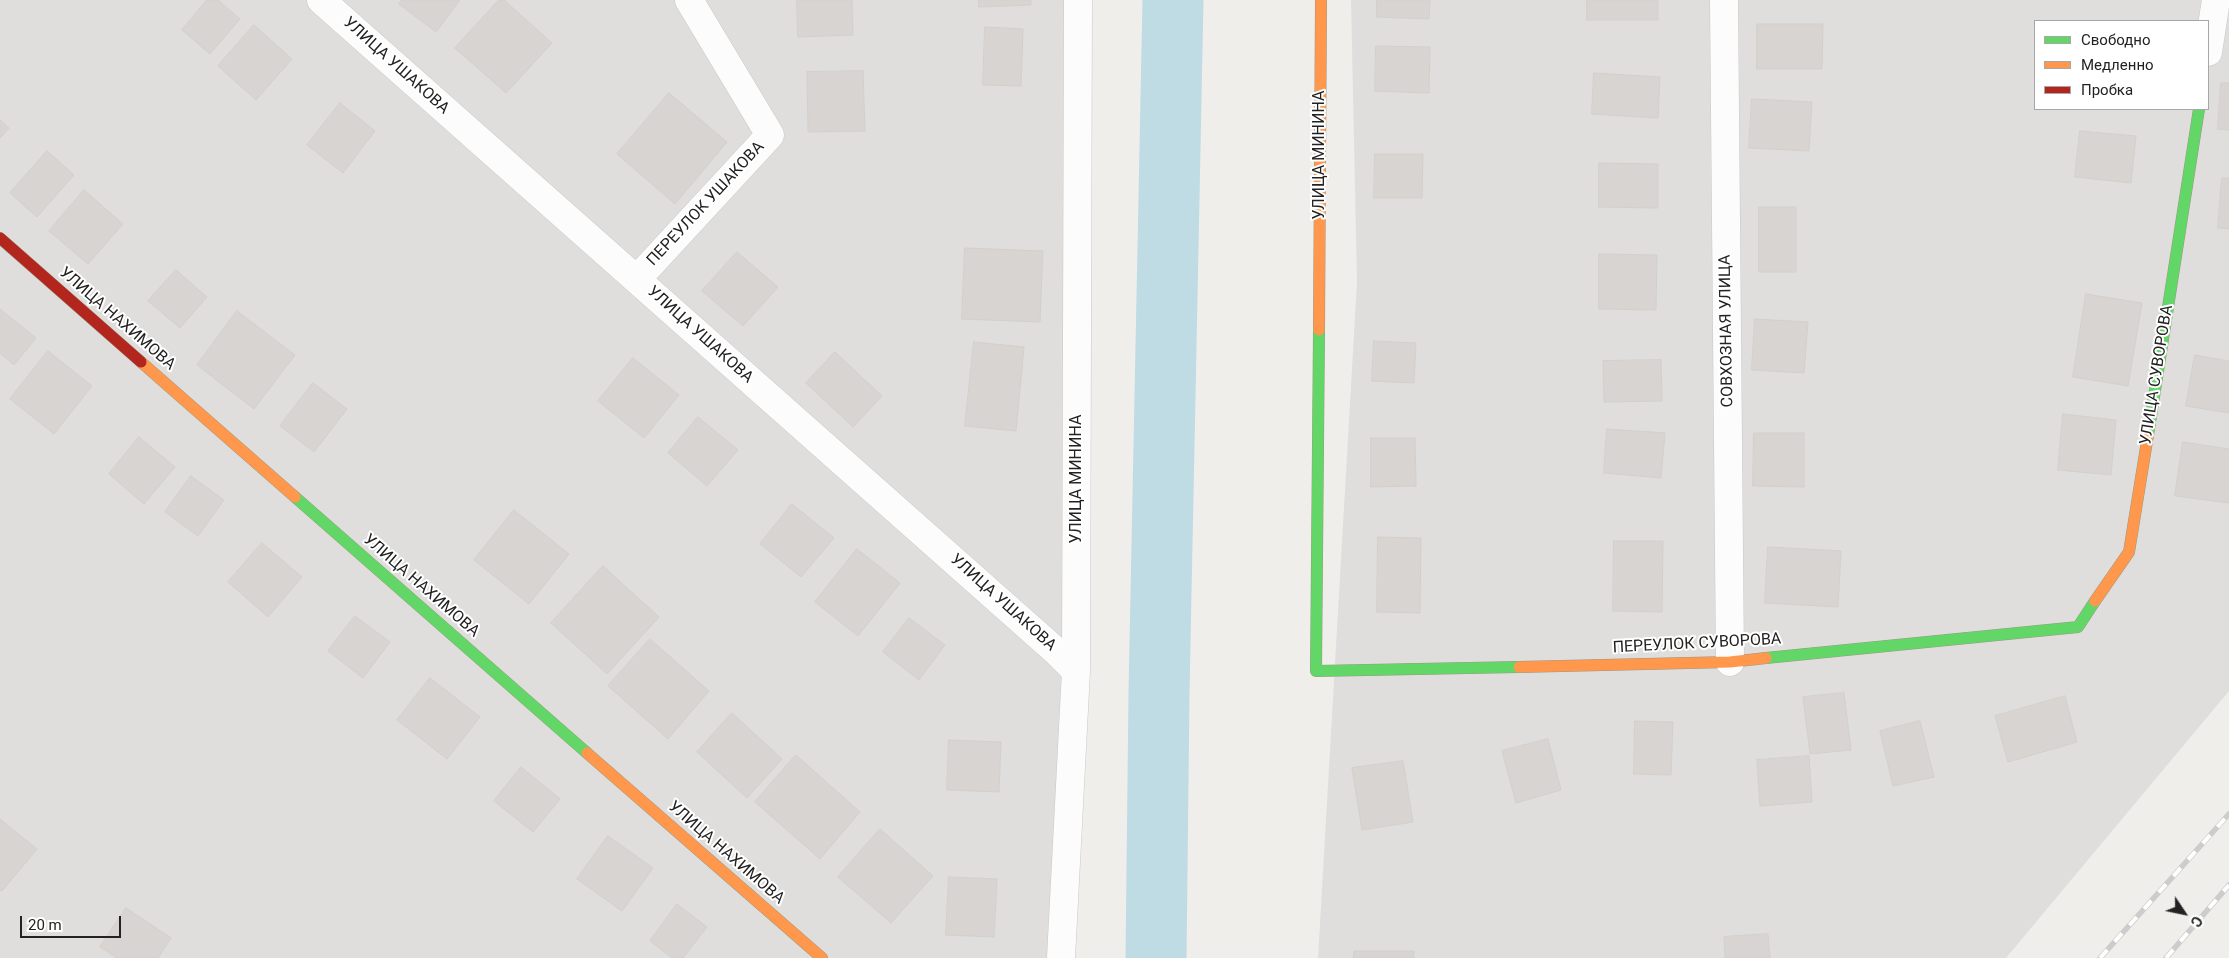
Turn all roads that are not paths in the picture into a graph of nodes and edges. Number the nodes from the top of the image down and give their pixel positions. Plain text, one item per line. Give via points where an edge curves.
1 (321, 0) edge
2 (688, 0) edge
3 (1078, 0) edge
4 (1321, 0) edge
5 (1724, 0) edge
6 (2216, 0) edge
7 (2209, 46) edge
8 (2199, 110) edge
9 (0, 238) edge
10 (637, 279) junction
11 (2078, 627) joint
12 (1730, 662) junction
13 (1076, 671) junction
14 (1316, 671) joint
15 (822, 958) edge
16 (1061, 958) edge

1 - 10 street, УЛИЦА УШАКОВА
2 - 10 street, ПЕРЕУЛОК УШАКОВА via 770,135
3 - 13 street, УЛИЦА МИНИНА
4 - 14 street, УЛИЦА МИНИНА
5 - 12 street, СОВХОЗНАЯ УЛИЦА
6 - 7 street
8 - 11 street, УЛИЦА СУВОРОВА via 2128,552
9 - 15 street, УЛИЦА НАХИМОВА
10 - 13 street, УЛИЦА УШАКОВА
11 - 12 street, ПЕРЕУЛОК СУВОРОВА
12 - 14 street, ПЕРЕУЛОК СУВОРОВА
13 - 16 street, УЛИЦА МИНИНА

